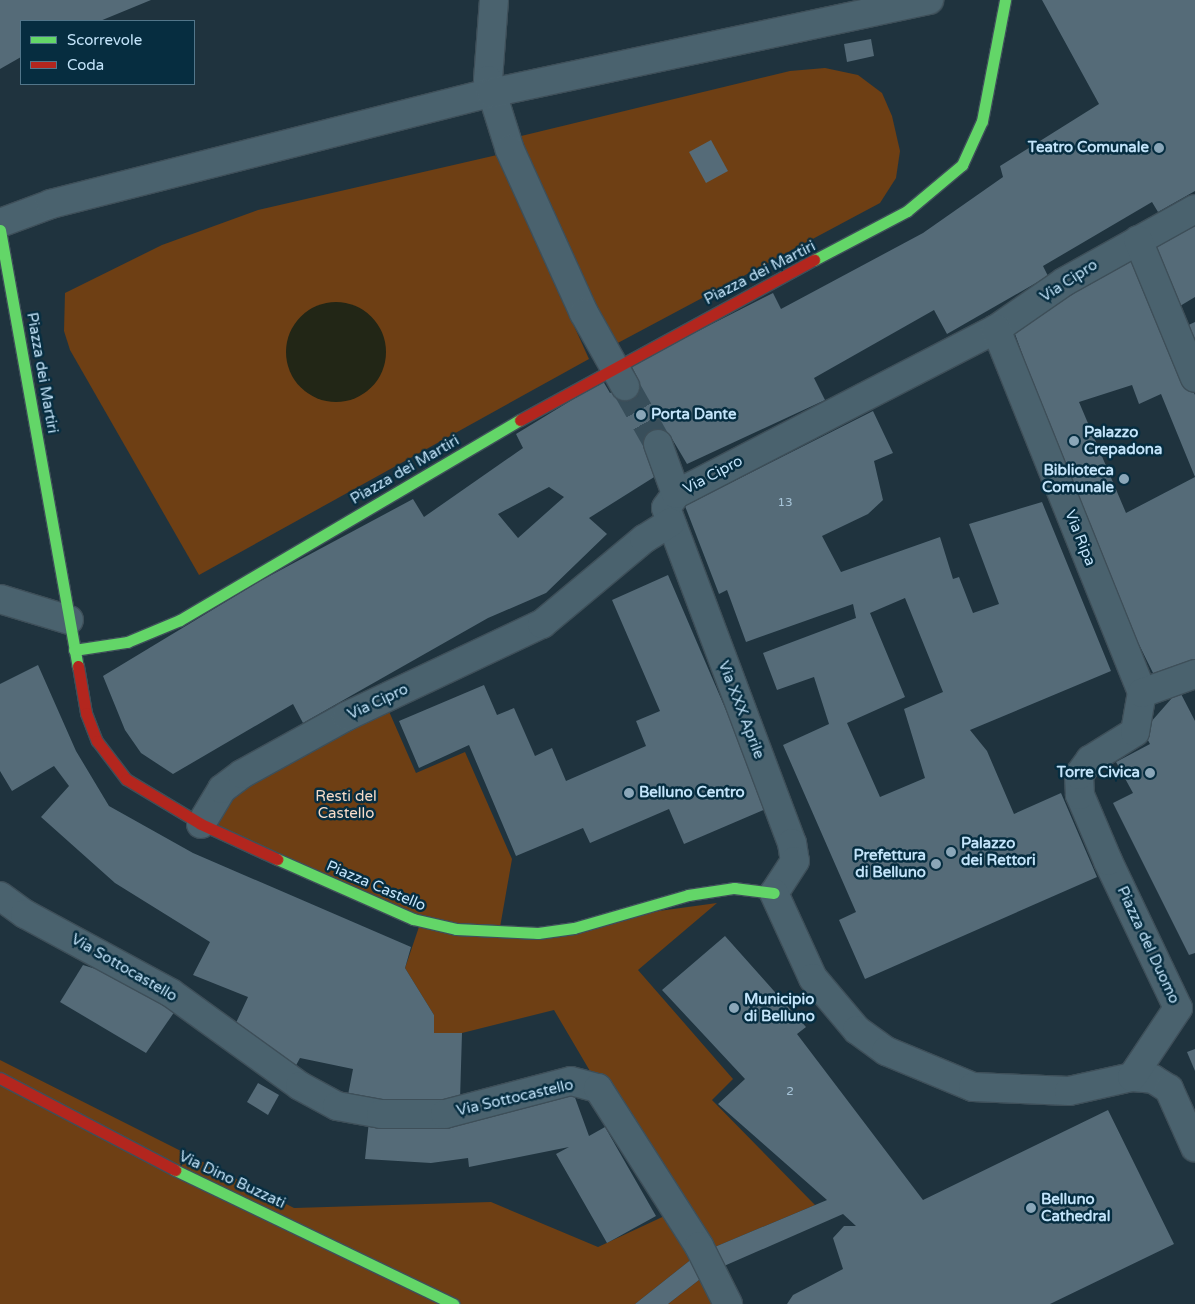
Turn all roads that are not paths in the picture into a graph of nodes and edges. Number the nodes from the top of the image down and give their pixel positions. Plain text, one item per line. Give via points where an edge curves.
1 (929, 0) edge
2 (1006, 0) edge
3 (493, 11) edge
4 (491, 93) junction
5 (1195, 209) edge
6 (0, 223) edge
7 (0, 230) edge
8 (1138, 240) junction
9 (996, 329) junction
10 (619, 376) junction
11 (1195, 378) edge
12 (658, 444) tunnel mouth
13 (676, 494) junction
14 (670, 523) junction
15 (0, 599) edge
16 (69, 620) junction
17 (74, 650) junction
18 (1195, 674) edge
19 (1142, 692) junction
20 (201, 824) junction
21 (774, 893) junction
22 (0, 896) edge
23 (1186, 1004) edge
24 (1132, 1077) junction
25 (0, 1078) edge
26 (1195, 1147) edge
27 (453, 1304) edge
28 (728, 1304) edge

1 - 4 street
2 - 10 street, Piazza dei Martiri via 982,120 962,165 944,184 883,226
3 - 4 street via 488,80
4 - 6 street via 51,204
4 - 10 street via 510,150
5 - 8 street, Via Cipro
7 - 16 street, Piazza dei Martiri
8 - 9 street, Via Cipro
8 - 11 street
9 - 13 street, Via Cipro
9 - 19 street, Via Ripa
10 - 17 street, Piazza dei Martiri via 166,628 127,642
12 - 13 street
13 - 14 street, Via Cipro via 666,508
14 - 20 street, Via Cipro via 644,539 542,624 347,716 242,774 222,789
14 - 21 street, Via XXX Aprile via 792,843 795,861
15 - 16 street
16 - 17 street, Piazza dei Martiri
17 - 20 street, Piazza Castello via 90,728 107,756 141,790
18 - 19 street
19 - 23 street, Piazza del Duomo via 1135,732 1090,760 1079,775 1080,795 1108,861
20 - 21 street, Piazza Castello via 414,919 456,929 538,932 574,928 688,896 734,888
21 - 24 street via 813,978 858,1030 886,1051 973,1087 1069,1091
22 - 28 street, Via Sottocastello via 25,914 171,993 300,1086 337,1106 380,1114 445,1114 572,1081 598,1088 699,1246
23 - 24 street, Piazza del Duomo
24 - 26 street via 1153,1079 1169,1089
25 - 27 street, Via Dino Buzzati via 146,1156

